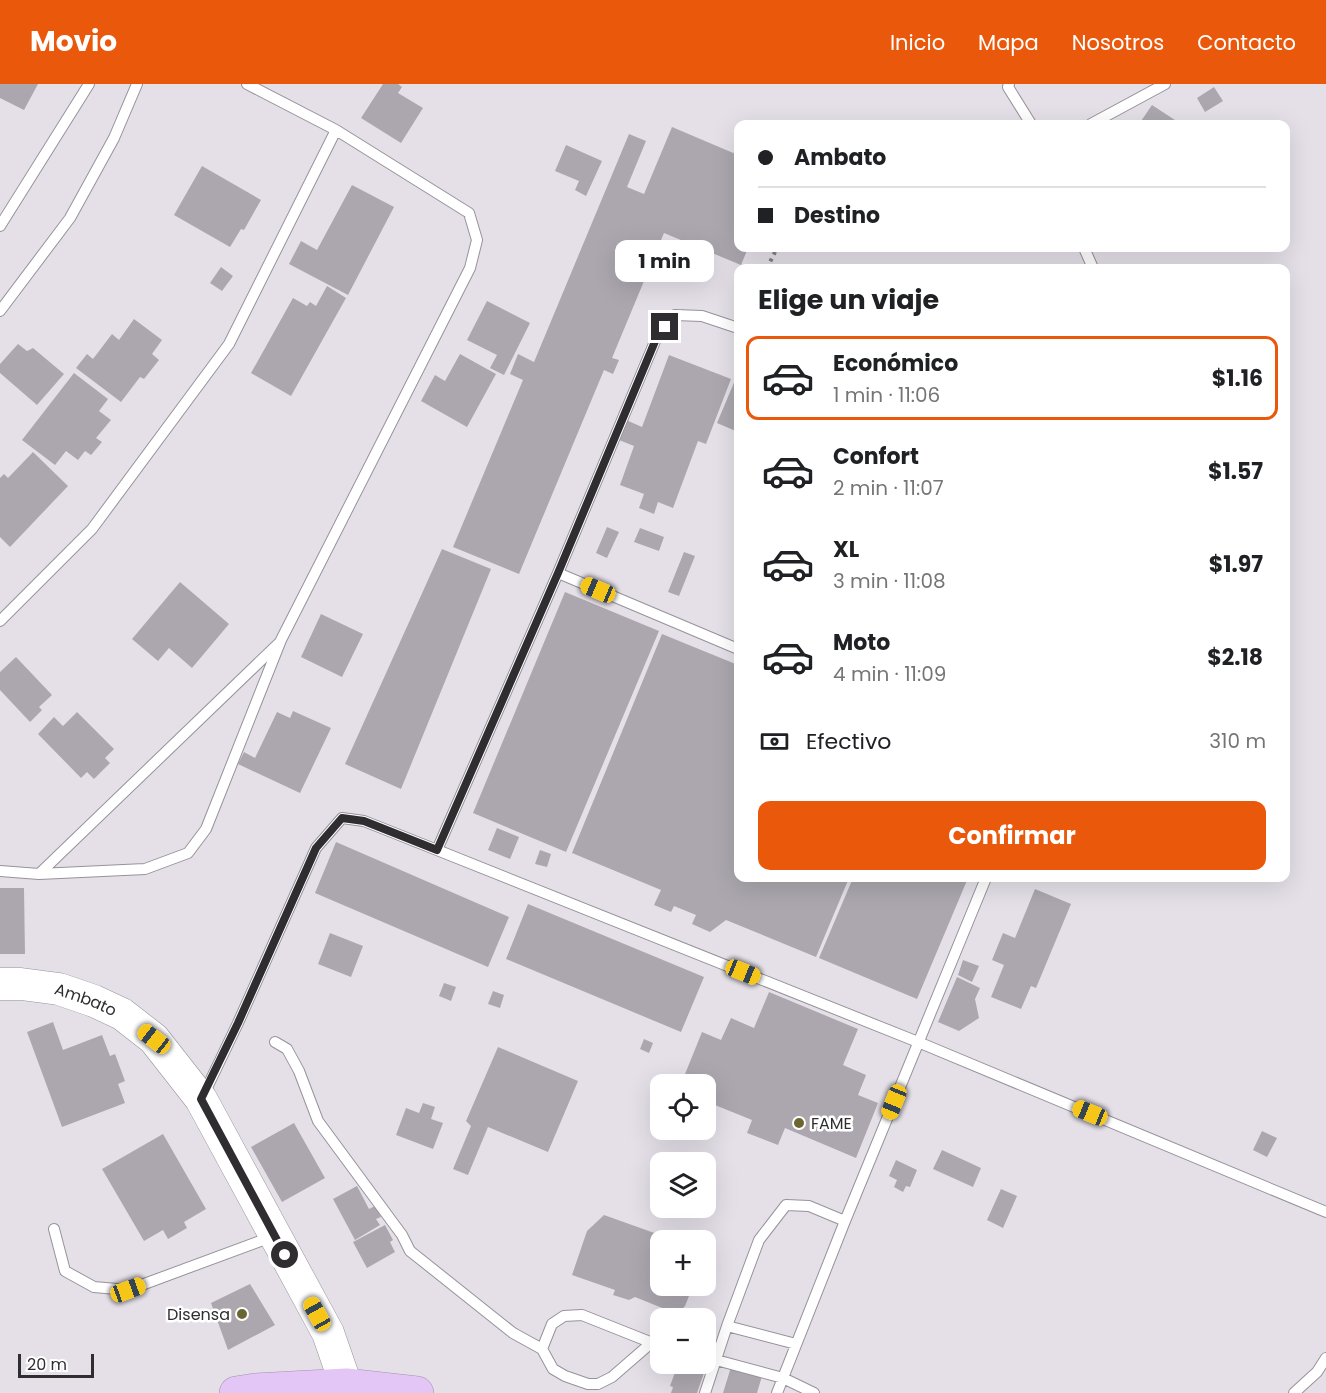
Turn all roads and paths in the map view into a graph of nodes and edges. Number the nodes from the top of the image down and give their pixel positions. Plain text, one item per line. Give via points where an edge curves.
1 (89, 84) edge
2 (137, 84) edge
3 (247, 84) edge
4 (1009, 84) edge
5 (1165, 84) edge
6 (1029, 120) edge
7 (1098, 120) edge
8 (336, 130) junction
9 (0, 226) edge
10 (0, 311) edge
11 (734, 327) edge
12 (558, 573) junction
13 (0, 621) edge
14 (281, 640) junction
15 (734, 647) edge
16 (437, 850) junction
17 (0, 871) edge
18 (39, 874) junction
19 (984, 882) edge
20 (0, 984) edge
21 (275, 1042) dead end
22 (918, 1042) junction
23 (201, 1099) junction
24 (1326, 1212) edge
25 (845, 1221) junction
26 (54, 1229) dead end
27 (274, 1236) junction
28 (727, 1326) junction
29 (650, 1343) edge
30 (796, 1344) junction
31 (716, 1347) edge
32 (542, 1349) junction
33 (650, 1349) edge
34 (1326, 1358) edge
35 (716, 1360) edge
36 (708, 1374) edge
37 (783, 1378) junction
38 (346, 1389) edge
39 (236, 1393) edge
40 (417, 1393) edge
41 (705, 1393) edge
42 (777, 1393) edge
43 (814, 1393) edge
44 (1295, 1393) edge

1 - 9 lane
2 - 10 lane via 114,138 70,218
3 - 8 lane
4 - 6 lane
5 - 7 lane
8 - 13 lane via 230,344 92,529
8 - 14 lane via 469,213 477,240 470,268
11 - 12 lane via 702,316 675,315 656,339
12 - 15 lane
12 - 16 lane
14 - 18 lane
14 - 18 lane via 206,829 188,853 145,869
16 - 22 lane
16 - 23 lane via 364,821 342,818 316,848
17 - 18 lane
19 - 22 lane
20 - 23 street, Ambato via 59,989 122,1014 154,1039
21 - 32 lane via 287,1049 318,1121 410,1251 513,1333
22 - 24 lane
22 - 25 lane
23 - 27 street, Ambato
25 - 28 lane via 808,1206 786,1205 759,1240
25 - 30 lane
26 - 27 lane via 65,1271 93,1287 128,1290
27 - 38 street, Ambato via 328,1333
28 - 30 lane
28 - 31 lane
29 - 32 lane via 582,1315 564,1316 552,1323
30 - 37 lane
32 - 33 lane via 553,1369 588,1384 598,1384
34 - 44 lane
35 - 37 lane
36 - 41 lane
37 - 42 lane
37 - 43 lane
38 - 39 highway
38 - 40 highway

